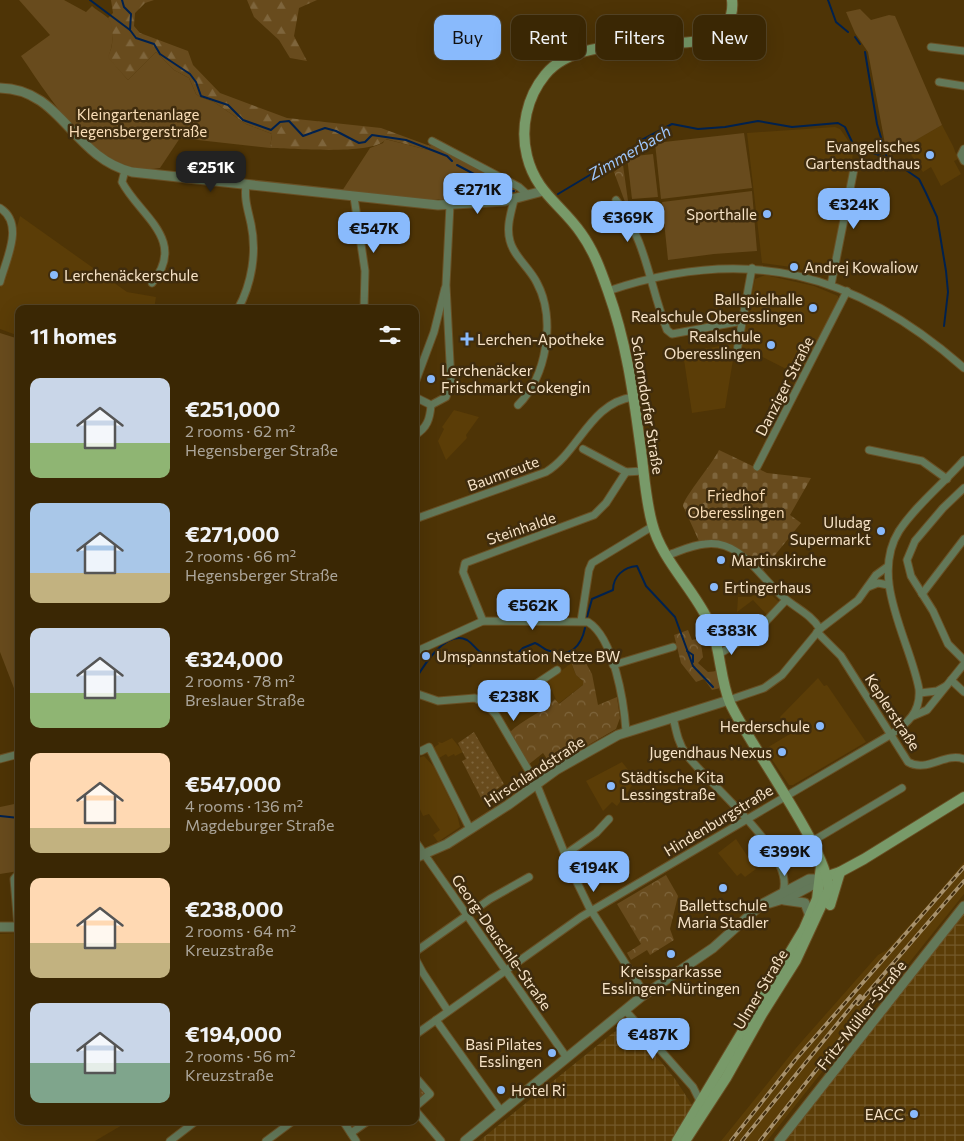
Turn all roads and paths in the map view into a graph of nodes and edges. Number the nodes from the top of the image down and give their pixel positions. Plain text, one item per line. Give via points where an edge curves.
1 (732, 0) edge
2 (931, 47) dead end
3 (964, 51) edge
4 (939, 82) dead end
5 (964, 86) edge
6 (0, 88) edge
7 (432, 141) dead end
8 (963, 151) edge
9 (964, 161) edge
10 (125, 170) junction
11 (854, 170) dead end
12 (246, 185) junction
13 (543, 191) junction
14 (528, 196) junction
15 (354, 197) junction
16 (514, 200) junction
17 (616, 200) dead end
18 (450, 205) junction
19 (0, 208) edge
20 (752, 268) junction
21 (652, 280) junction
22 (0, 282) edge
23 (152, 283) dead end
24 (446, 285) junction
25 (831, 285) junction
26 (847, 291) junction
27 (608, 292) junction
28 (240, 305) edge
29 (364, 305) edge
30 (448, 306) junction
31 (742, 321) junction
32 (434, 332) junction
33 (736, 356) dead end
34 (964, 368) edge
35 (419, 372) edge
36 (633, 397) junction
37 (419, 399) edge
38 (431, 405) junction
39 (518, 405) dead end
40 (419, 432) edge
41 (583, 449) dead end
42 (869, 450) dead end
43 (964, 460) edge
44 (757, 467) dead end
45 (644, 471) junction
46 (626, 472) junction
47 (947, 479) junction
48 (964, 488) edge
49 (419, 518) edge
50 (653, 526) junction
51 (964, 539) edge
52 (668, 556) junction
53 (887, 567) junction
54 (888, 585) junction
55 (868, 588) junction
56 (922, 594) junction
57 (786, 600) junction
58 (581, 620) junction
59 (483, 621) junction
60 (819, 631) junction
61 (673, 647) dead end
62 (419, 650) edge
63 (719, 654) junction
64 (964, 660) edge
65 (964, 664) edge
66 (613, 665) junction
67 (557, 670) dead end
68 (950, 682) junction
69 (964, 692) edge
70 (419, 695) edge
71 (919, 697) junction
72 (729, 700) junction
73 (935, 701) junction
74 (490, 708) junction
75 (913, 716) junction
76 (674, 720) junction
77 (626, 731) junction
78 (890, 736) junction
79 (421, 751) dead end
80 (15, 755) edge
81 (964, 759) edge
82 (0, 760) edge
83 (536, 783) junction
84 (902, 788) dead end
85 (784, 797) junction
86 (964, 797) edge
87 (609, 819) dead end
88 (747, 820) junction
89 (470, 829) junction
90 (811, 842) junction
91 (566, 854) junction
92 (420, 856) edge
93 (840, 872) junction
94 (529, 877) dead end
95 (15, 878) edge
96 (825, 878) junction
97 (15, 891) edge
98 (783, 896) junction
99 (964, 906) edge
100 (591, 911) junction
101 (467, 916) junction
102 (810, 916) junction
103 (0, 927) edge
104 (15, 927) edge
105 (808, 939) junction
106 (419, 949) edge
107 (419, 967) edge
108 (505, 971) junction
109 (645, 994) junction
110 (625, 1010) junction
111 (448, 1011) junction
112 (436, 1020) junction
113 (419, 1032) edge
114 (567, 1058) junction
115 (419, 1081) edge
116 (706, 1092) junction
117 (700, 1102) junction
118 (419, 1104) edge
119 (501, 1111) junction
120 (705, 1112) junction
121 (419, 1113) edge
122 (191, 1125) edge
123 (288, 1125) edge
124 (345, 1125) edge
125 (364, 1125) edge
126 (352, 1138) edge
127 (170, 1141) edge
128 (266, 1141) edge
129 (441, 1141) edge
130 (465, 1141) edge
131 (676, 1141) edge
132 (685, 1141) edge
133 (779, 1141) edge

1 - 13 main road, Schorndorfer Straße via 732,13 727,24 709,39 588,50 564,59 548,70 530,101 524,128 528,159
2 - 3 street
4 - 5 street
6 - 10 street via 24,92 43,102 90,150 109,164
7 - 14 street via 517,186
8 - 9 street
10 - 12 street
10 - 23 street via 122,182 153,221 162,241 162,268
11 - 25 street
12 - 15 street
12 - 28 street via 253,260
13 - 14 street
13 - 27 main road, Schorndorfer Straße via 580,231
14 - 16 street
15 - 18 street
15 - 29 street via 365,271
16 - 18 street
16 - 39 street via 510,240 538,285 547,319 538,369 529,391
17 - 21 street via 642,248
18 - 24 street
19 - 22 street via 10,216 14,228
20 - 21 street via 703,270
20 - 25 street
20 - 31 street
21 - 27 street
21 - 31 street via 661,314 672,334
24 - 30 street
24 - 32 street
25 - 26 street
26 - 34 street via 906,322
26 - 44 street, Danziger Straße
27 - 36 main road, Schorndorfer Straße via 624,343
30 - 32 street
30 - 38 street via 450,388 443,400
31 - 33 street
32 - 35 street
36 - 45 main road, Schorndorfer Straße
36 - 49 street, Baumreute via 618,401 596,417 559,463 546,472
37 - 38 street
38 - 40 street via 428,422
41 - 46 street
42 - 47 street via 919,459
43 - 47 street
45 - 46 street
45 - 50 main road, Schorndorfer Straße
46 - 59 street, Steinhalde via 594,515 465,563 463,572
47 - 53 street via 899,531 890,549
48 - 56 street via 943,508 910,550 907,560 909,571
50 - 52 main road, Schorndorfer Straße
50 - 58 street via 592,563
51 - 56 street
52 - 57 street, Keplerstraße via 704,544 730,547 739,552
52 - 63 main road, Schorndorfer Straße via 708,620
53 - 54 street
53 - 55 street via 876,575
54 - 55 street via 878,583
54 - 71 street
55 - 60 street
56 - 64 street via 936,615 948,644
57 - 60 street, Keplerstraße via 810,616
57 - 63 street via 756,632
58 - 59 street
58 - 66 street via 595,627
59 - 62 street
60 - 72 street via 778,679 757,691
60 - 78 street, Keplerstraße via 841,656
61 - 66 street
63 - 72 main road, Schorndorfer Straße
65 - 68 street, Hindenburgstraße
66 - 77 street
67 - 74 street via 534,686
68 - 69 street
68 - 71 street
68 - 73 street, Hindenburgstraße
70 - 74 street via 438,700 475,698
71 - 73 street
71 - 75 street, Hindenburgstraße
72 - 76 street, Hirschlandstraße
72 - 85 main road, Schorndorfer Straße
73 - 75 street, Hindenburgstraße via 925,712
74 - 83 street
75 - 78 street, Hindenburgstraße
76 - 77 street, Hirschlandstraße
76 - 88 street via 686,754
77 - 83 street, Hirschlandstraße
78 - 81 street, Keplerstraße via 904,758 913,764 924,766 956,757
78 - 85 street, Hindenburgstraße
79 - 89 street via 429,747
80 - 82 street
83 - 89 street, Hirschlandstraße
83 - 91 street
84 - 90 street
85 - 88 street, Hindenburgstraße
85 - 90 main road, Schorndorfer Straße
86 - 93 main road
87 - 91 street via 596,833
88 - 98 street via 763,839 784,876
88 - 100 street, Hindenburgstraße
89 - 92 street, Hirschlandstraße
90 - 96 main road, Schorndorfer Straße
91 - 100 street
92 - 101 street, Georg-Deuschle-Straße
93 - 96 main road
93 - 105 main road via 829,907
94 - 101 street
95 - 97 street
96 - 98 street
96 - 102 main road, Ulmer Straße
96 - 105 main road, Ulmer Straße via 828,892
98 - 102 street via 805,904
98 - 109 street via 760,906 707,953
99 - 133 street, Fritz-Müller-Straße
100 - 108 street, Hindenburgstraße
100 - 109 street
101 - 106 street
101 - 108 street, Georg-Deuschle-Straße
102 - 116 main road, Ulmer Straße
103 - 104 street
105 - 120 main road, Ulmer Straße
107 - 111 street
108 - 111 street, Hindenburgstraße
108 - 114 street, Georg-Deuschle-Straße
109 - 110 street
110 - 114 street
110 - 117 street via 698,1093
111 - 112 street, Hindenburgstraße
112 - 113 street, Hindenburgstraße
112 - 119 street
114 - 119 street
115 - 118 street via 430,1094
116 - 117 main road, Ulmer Straße
116 - 120 main road, Ulmer Straße
117 - 131 main road, Ulmer Straße
119 - 130 street
120 - 132 main road, Ulmer Straße
121 - 129 street
122 - 127 street
123 - 128 street
124 - 126 street
125 - 126 street

